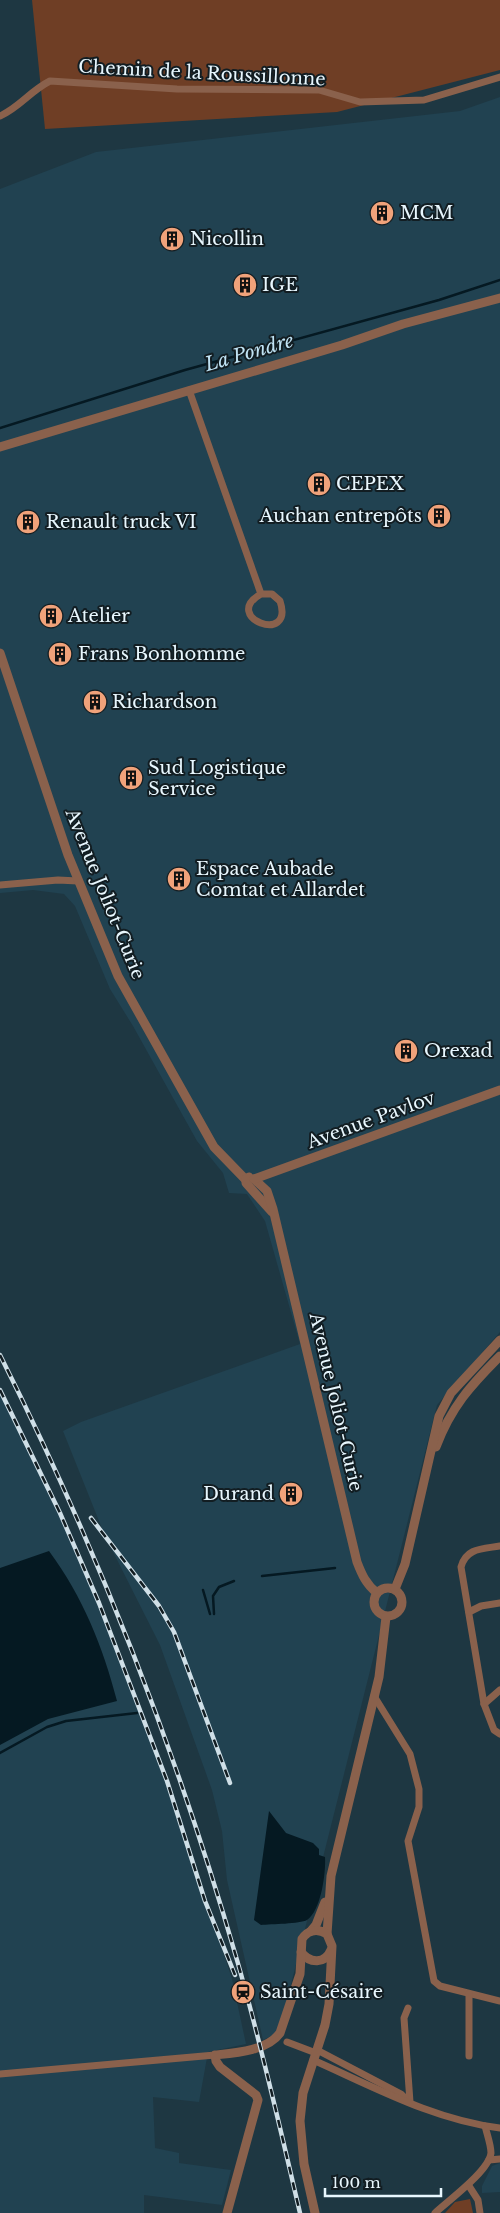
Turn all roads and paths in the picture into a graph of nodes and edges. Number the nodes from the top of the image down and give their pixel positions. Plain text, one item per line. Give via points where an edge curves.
1 (500, 77) edge
2 (0, 116) edge
3 (500, 298) edge
4 (189, 390) junction
5 (0, 447) edge
6 (261, 594) junction
7 (0, 653) edge
8 (78, 880) junction
9 (0, 885) edge
10 (500, 1090) edge
11 (252, 1182) junction
12 (500, 1340) edge
13 (489, 1352) junction
14 (499, 1359) edge
15 (430, 1461) junction
16 (500, 1546) edge
17 (395, 1589) junction
18 (377, 1593) junction
19 (500, 1603) edge
20 (469, 1612) junction
21 (386, 1617) junction
22 (500, 1690) edge
23 (374, 1696) junction
24 (484, 1704) junction
25 (500, 1734) edge
26 (330, 1885) junction
27 (311, 1930) junction
28 (326, 1934) junction
29 (331, 1950) junction
30 (302, 1952) junction
31 (314, 1961) junction
32 (300, 1974) junction
33 (331, 1976) junction
34 (469, 1994) junction
35 (500, 2001) edge
36 (408, 2008) dead end
37 (287, 2042) dead end
38 (230, 2054) junction
39 (315, 2054) junction
40 (215, 2055) junction
41 (469, 2056) dead end
42 (0, 2074) edge
43 (236, 2079) junction
44 (410, 2102) junction
45 (485, 2126) junction
46 (500, 2128) edge
47 (500, 2159) edge
48 (488, 2160) junction
49 (469, 2186) junction
50 (228, 2213) edge
51 (315, 2213) edge
52 (436, 2213) edge
53 (480, 2213) edge

1 - 2 street, Chemin de la Roussillonne via 424,100 360,102 319,90 177,89 50,81 34,89 13,110
3 - 4 street via 403,324
4 - 5 street
4 - 6 street
6 - 6 street via 250,606 252,617 260,624 271,625 282,613 280,602 272,594
7 - 8 street, Avenue Joliot-Curie
8 - 9 street
8 - 11 street, Avenue Joliot-Curie via 118,976 214,1147
10 - 11 street, Avenue Pavlov
11 - 18 street, Avenue Joliot-Curie via 267,1191 357,1562 362,1576
12 - 13 street
13 - 14 street
13 - 15 street via 451,1393 439,1416
14 - 15 street via 461,1396 442,1430
15 - 17 street via 406,1564
16 - 20 street via 470,1551 464,1557 461,1567
17 - 18 street via 386,1588
17 - 21 street via 402,1598 402,1604 397,1614
18 - 21 street via 374,1607
19 - 20 street
20 - 24 street
21 - 23 street
22 - 24 street
23 - 26 street
23 - 34 street via 410,1754 420,1789 420,1807 408,1841 434,1981 440,1986
24 - 25 street via 491,1724
26 - 27 street
26 - 28 street
27 - 28 street
27 - 30 street via 302,1939
28 - 29 street via 331,1941
29 - 31 street via 325,1959
29 - 33 street
30 - 31 street
30 - 32 street
31 - 32 street
31 - 33 street
32 - 38 street via 275,2040
33 - 39 street via 325,2024
34 - 35 street
34 - 41 street
36 - 44 street via 404,2018
37 - 39 street
38 - 40 street
38 - 43 street via 228,2064
39 - 44 street via 401,2094
39 - 51 street via 303,2093 300,2121 304,2164
40 - 42 street
40 - 43 street via 220,2067
43 - 50 street via 256,2095 258,2106
44 - 45 street via 457,2120
45 - 46 street
45 - 48 street via 491,2153
47 - 48 street
48 - 49 street
49 - 52 street via 457,2192
49 - 53 street via 478,2200

